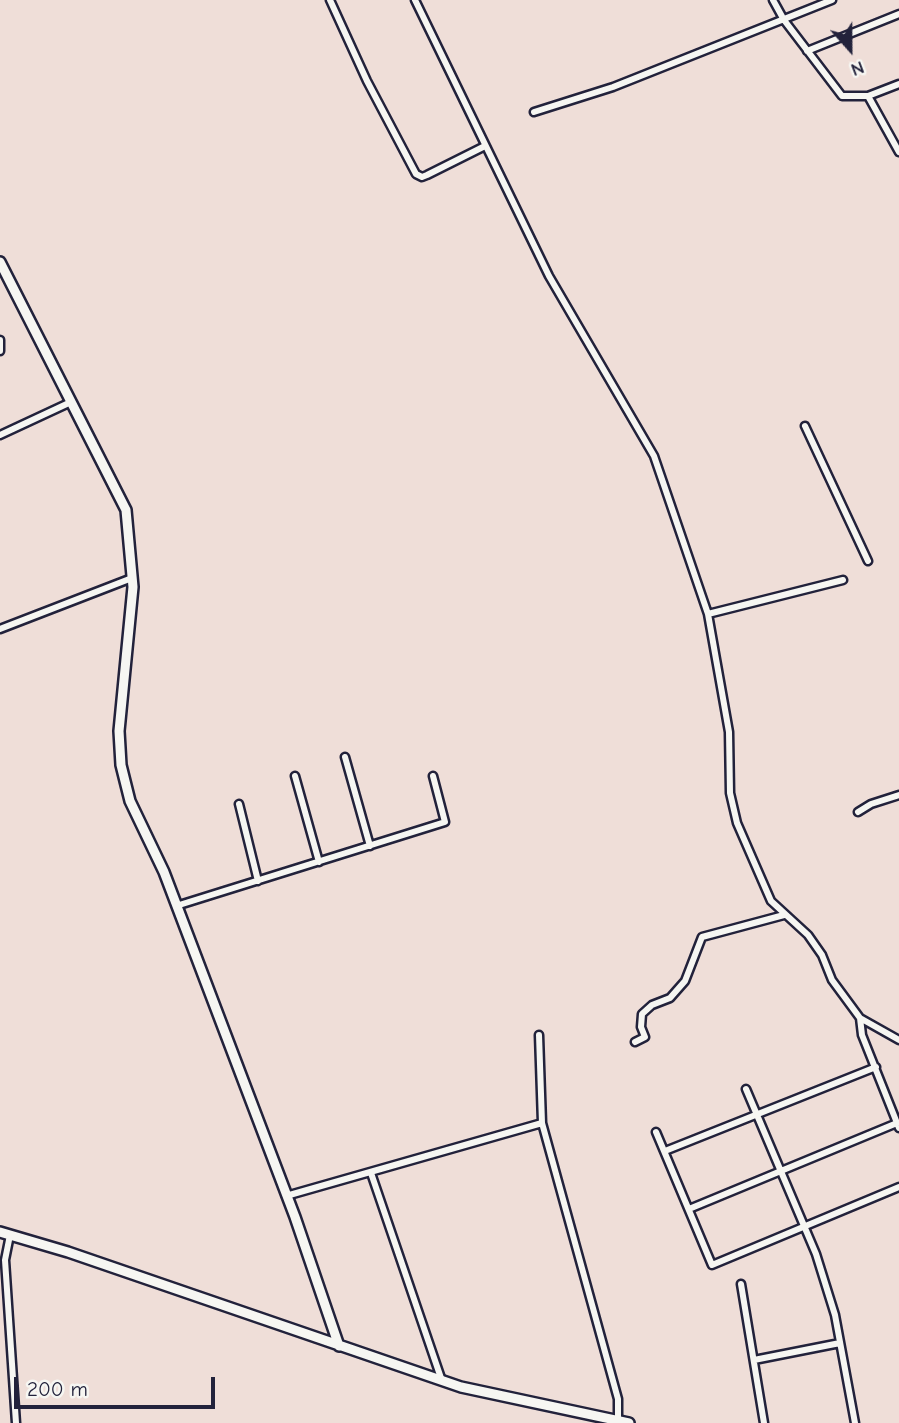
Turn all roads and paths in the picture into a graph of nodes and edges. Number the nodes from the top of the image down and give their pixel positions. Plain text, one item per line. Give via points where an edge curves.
1 (330, 0) edge
2 (415, 0) edge
3 (773, 0) edge
4 (832, 0) edge
5 (899, 14) edge
6 (784, 20) junction
7 (807, 51) junction
8 (899, 84) edge
9 (868, 96) junction
10 (534, 112) dead end
11 (485, 146) junction
12 (899, 152) edge
13 (0, 262) edge
14 (0, 340) edge
15 (0, 351) edge
16 (71, 402) junction
17 (805, 426) dead end
18 (0, 435) edge
19 (868, 561) dead end
20 (132, 578) junction
21 (843, 580) dead end
22 (708, 614) junction
23 (0, 629) edge
24 (345, 757) dead end
25 (295, 776) dead end
26 (433, 776) dead end
27 (899, 795) edge
28 (239, 804) dead end
29 (858, 812) dead end
30 (370, 846) junction
31 (318, 862) junction
32 (258, 881) junction
33 (176, 906) junction
34 (783, 915) junction
35 (860, 1018) junction
36 (539, 1035) dead end
37 (899, 1040) edge
38 (635, 1042) dead end
39 (876, 1067) junction
40 (746, 1088) dead end
41 (758, 1114) junction
42 (542, 1123) junction
43 (898, 1126) edge
44 (656, 1132) dead end
45 (665, 1151) junction
46 (782, 1172) junction
47 (372, 1173) junction
48 (899, 1187) edge
49 (286, 1196) junction
50 (690, 1209) junction
51 (804, 1227) junction
52 (0, 1232) edge
53 (10, 1235) junction
54 (741, 1284) dead end
55 (840, 1343) junction
56 (339, 1346) junction
57 (754, 1360) junction
58 (442, 1381) junction
59 (618, 1421) junction
60 (16, 1423) edge
61 (629, 1423) edge
62 (764, 1423) edge
63 (855, 1423) edge

1 - 11 street via 416,174 427,175
2 - 11 street
3 - 6 street
4 - 6 street
5 - 7 street
6 - 7 street
6 - 10 street via 613,87
7 - 9 street via 842,96
8 - 9 street
9 - 12 street
11 - 22 street via 549,276 654,456
13 - 16 street
14 - 15 street
16 - 18 street
16 - 20 street via 126,510
17 - 19 street
20 - 23 street
20 - 33 street via 119,731 121,765 130,801
21 - 22 street
22 - 34 street via 729,732 730,793 737,823 758,877
24 - 30 street
25 - 31 street
26 - 30 street via 445,822
27 - 29 street
28 - 32 street
30 - 31 street
31 - 32 street
32 - 33 street
33 - 49 street
34 - 35 street via 808,935 832,980
34 - 38 street via 702,936 685,981 670,998 642,1014 645,1037
35 - 37 street
35 - 39 street
36 - 42 street
39 - 41 street
39 - 43 street
40 - 41 street
41 - 45 street
41 - 46 street
42 - 47 street
42 - 59 street via 618,1399
43 - 46 street
44 - 45 street
45 - 50 street
46 - 50 street
46 - 51 street
47 - 49 street
47 - 58 street
48 - 51 street
49 - 56 street
50 - 51 street via 712,1265
51 - 55 street via 832,1303
52 - 53 street
53 - 56 street
53 - 60 street via 5,1260
54 - 57 street
55 - 57 street
55 - 63 street
56 - 58 street
57 - 62 street
58 - 59 street
59 - 61 street

